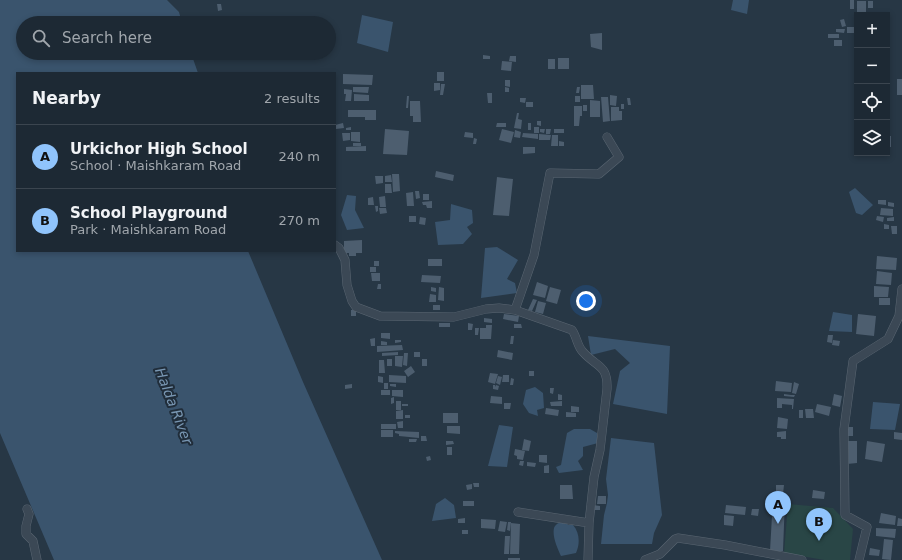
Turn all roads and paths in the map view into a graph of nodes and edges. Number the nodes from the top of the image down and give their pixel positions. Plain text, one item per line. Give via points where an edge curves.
1 (607, 137) dead end
2 (336, 246) edge
3 (902, 289) edge
4 (515, 310) junction
5 (27, 508) dead end
6 (518, 512) dead end
7 (588, 523) junction
8 (662, 557) edge
9 (37, 560) edge
10 (588, 560) edge
11 (646, 560) edge
12 (802, 560) edge
13 (859, 560) edge

1 - 4 street via 619,157 599,174 550,173 534,255
2 - 4 street via 345,260 347,285 352,301 356,307 380,316 454,317 499,308
3 - 13 street via 898,316 888,339 853,361 844,429 845,515 867,527
4 - 7 street via 572,330 583,352 597,363 606,375 607,390 600,450
5 - 9 street via 29,514 26,534 33,541
6 - 7 street
7 - 10 street
8 - 11 street
8 - 12 street via 675,539 682,538

